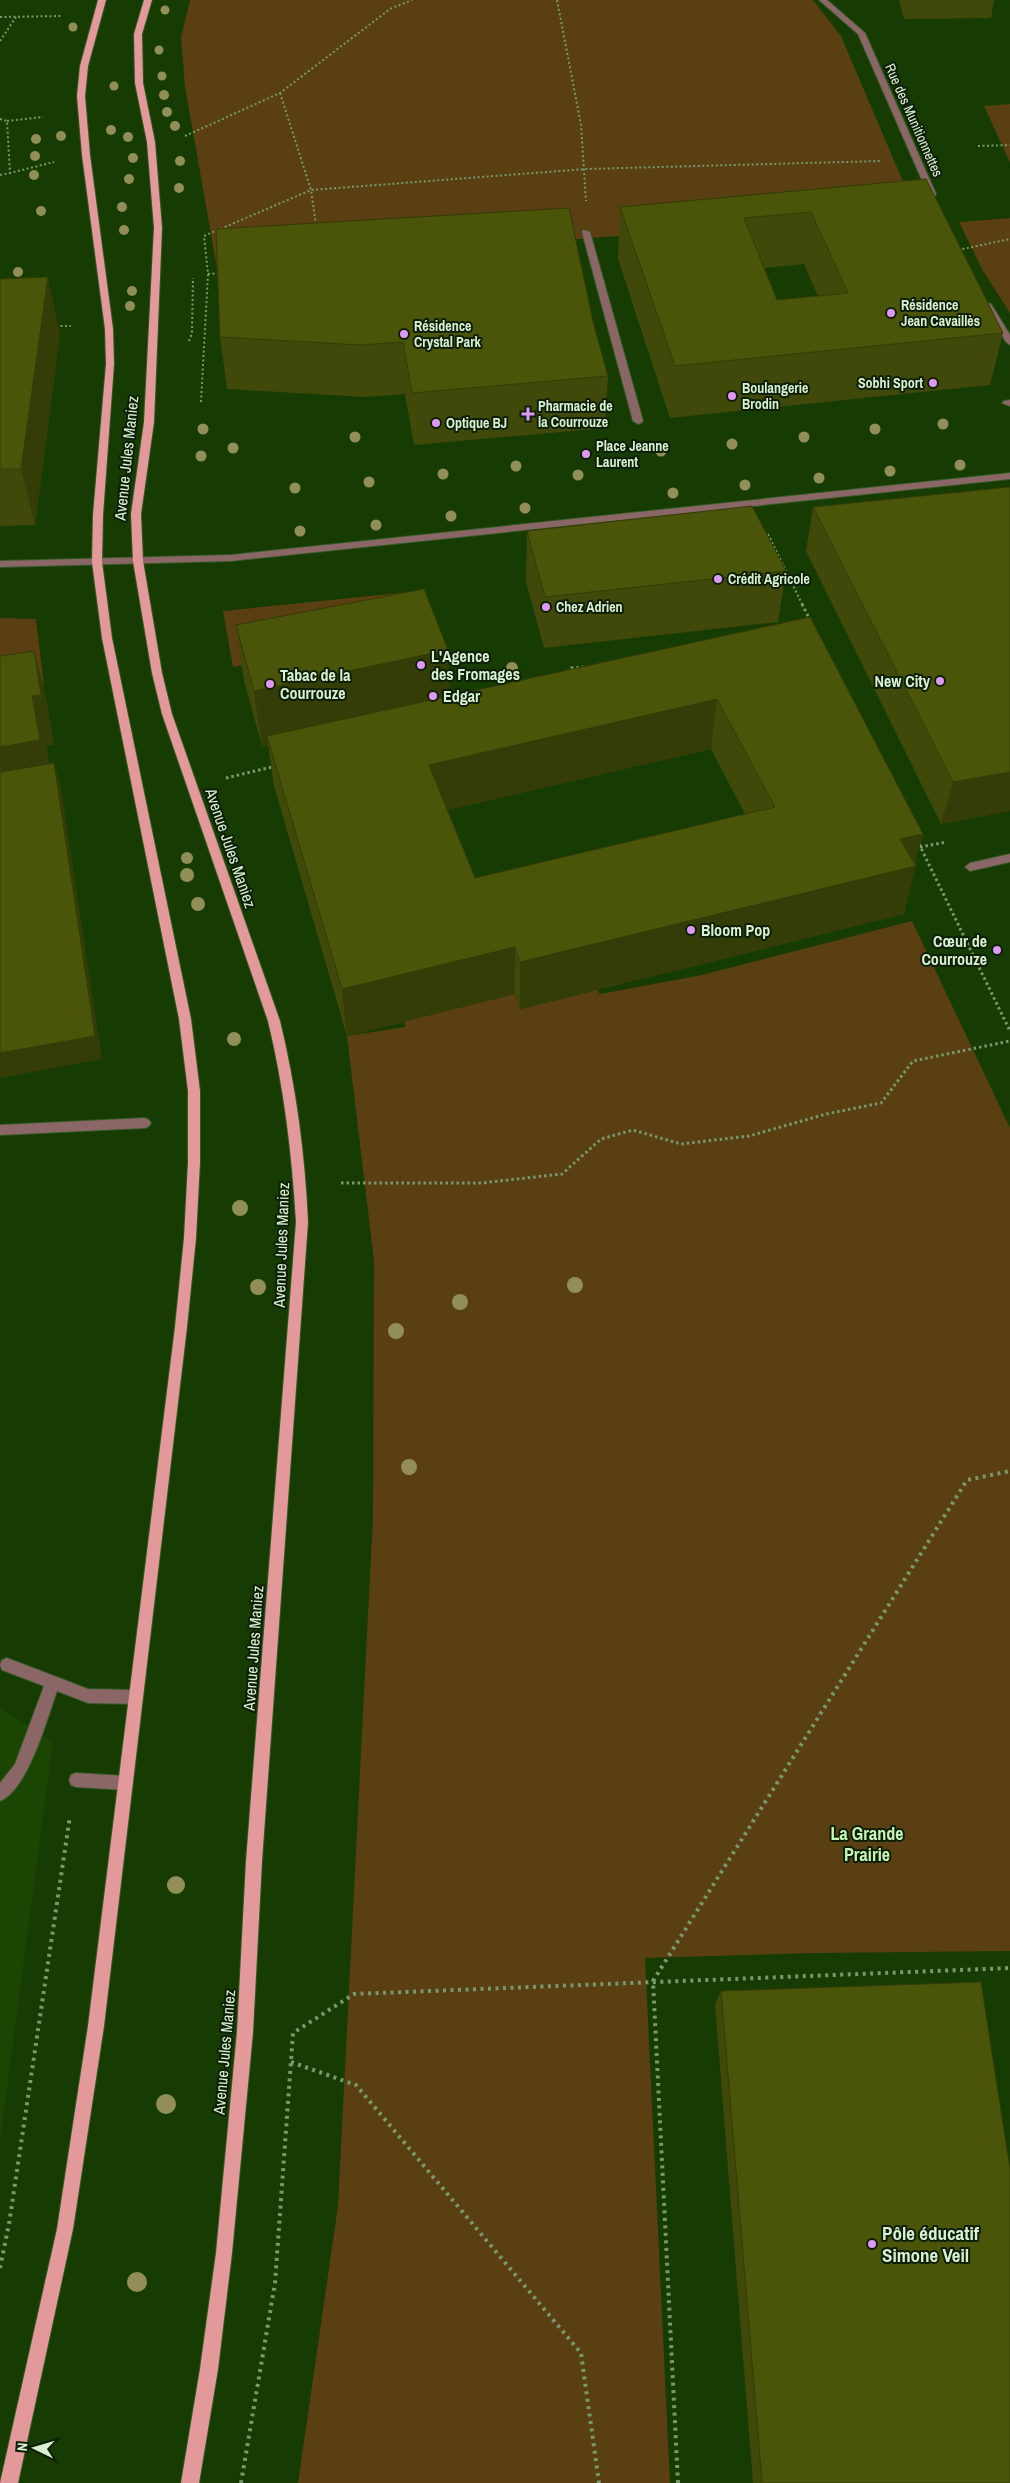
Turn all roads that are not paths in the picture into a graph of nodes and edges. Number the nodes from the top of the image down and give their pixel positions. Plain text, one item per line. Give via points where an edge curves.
1 (102, 0) edge
2 (148, 0) edge
3 (823, 0) edge
4 (936, 202) edge
5 (586, 232) road end
6 (958, 250) edge
7 (1010, 342) edge
8 (638, 421) dead end
9 (1010, 476) edge
10 (138, 561) junction
11 (97, 562) junction
12 (0, 564) edge
13 (1010, 858) edge
14 (970, 867) dead end
15 (144, 1123) dead end
16 (0, 1130) edge
17 (7, 1665) dead end
18 (53, 1682) junction
19 (136, 1697) junction
20 (76, 1780) road end
21 (126, 1783) junction
22 (0, 1794) edge
23 (9, 2483) edge
24 (190, 2483) edge

1 - 11 main road, Avenue Jules Maniez via 84,66 81,96 109,329 110,364
2 - 10 main road, Avenue Jules Maniez via 138,34 139,83 151,142 158,228 149,422 136,514
3 - 4 street, Rue des Munitionnettes via 861,33
5 - 8 street
6 - 7 street
9 - 10 street via 231,558
10 - 11 street
10 - 24 main road, Avenue Jules Maniez via 167,714 274,1021 288,1073 298,1151 302,1222 254,1861 245,2032 224,2253
11 - 12 street
11 - 19 main road, Avenue Jules Maniez via 106,638 182,1002 194,1091 190,1238
13 - 14 street
15 - 16 street
17 - 18 street
18 - 19 street via 88,1696
18 - 22 street via 21,1769
19 - 21 main road, Avenue Jules Maniez
20 - 21 street
21 - 23 main road, Avenue Jules Maniez via 96,2026 65,2230

